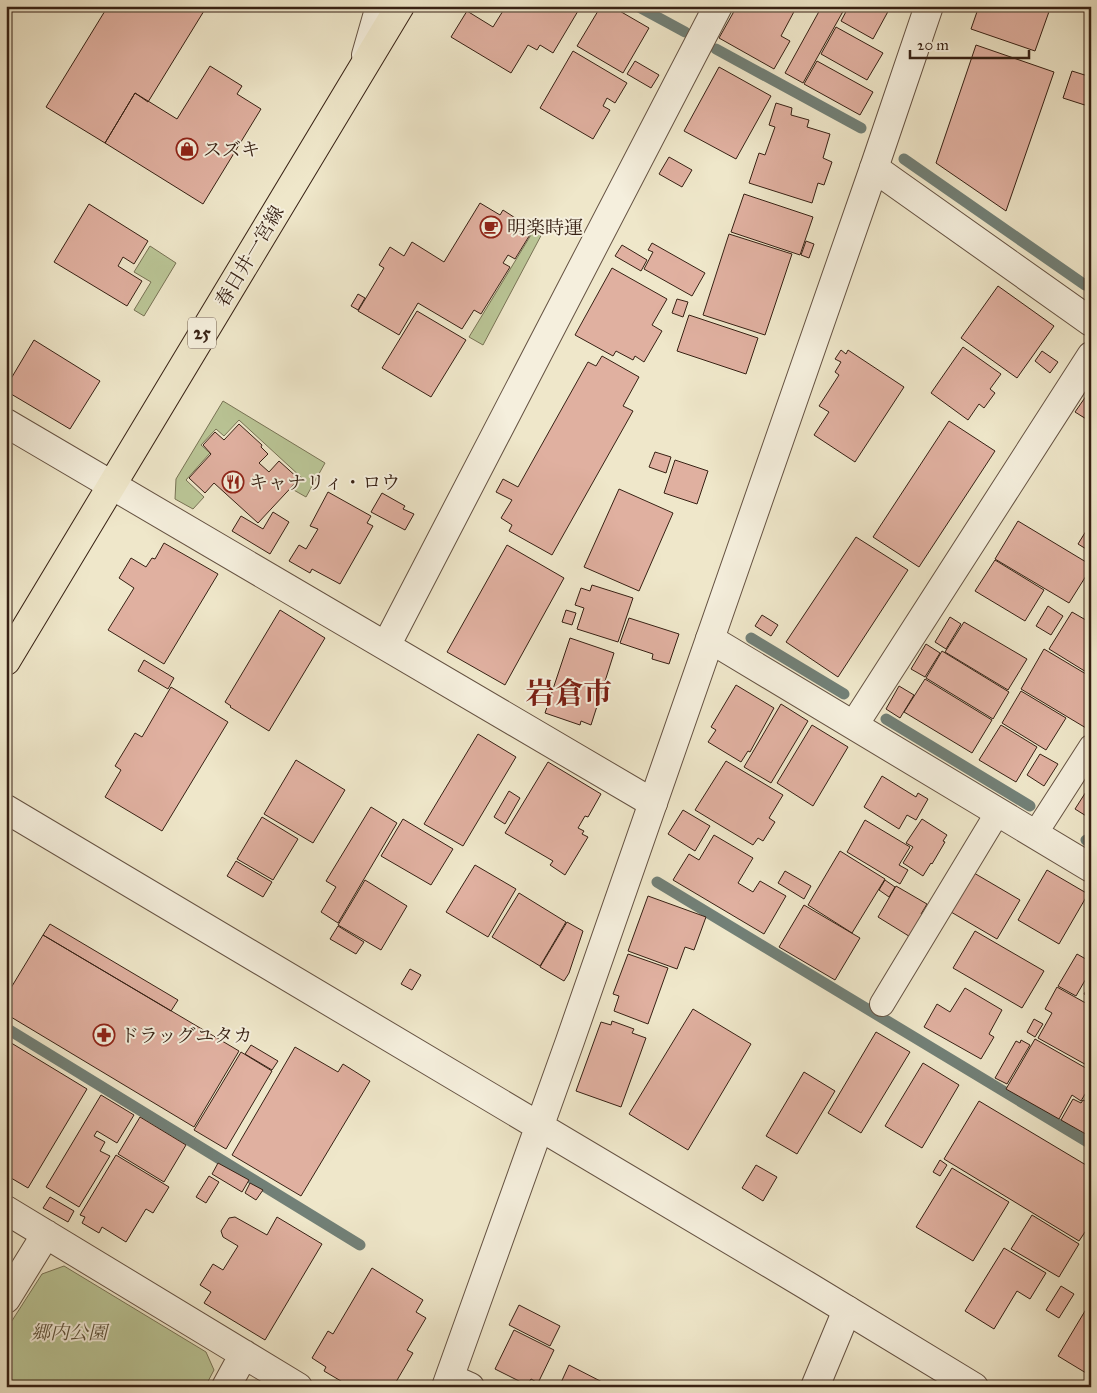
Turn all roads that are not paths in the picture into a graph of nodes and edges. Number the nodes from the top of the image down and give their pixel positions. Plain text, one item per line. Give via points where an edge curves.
1 (380, 6) edge
2 (400, 6) edge
3 (718, 6) edge
4 (929, 6) edge
5 (362, 68) junction
6 (874, 168) junction
7 (1091, 322) edge
8 (1091, 356) edge
9 (6, 423) edge
10 (111, 485) junction
11 (710, 638) junction
12 (386, 646) junction
13 (6, 661) edge
14 (854, 725) junction
15 (1091, 747) edge
16 (653, 803) junction
17 (6, 809) edge
18 (998, 812) junction
19 (1035, 834) junction
20 (1091, 868) edge
21 (882, 1004) dead end
22 (540, 1127) junction
23 (6, 1210) edge
24 (46, 1234) junction
25 (6, 1299) edge
26 (847, 1310) junction
27 (244, 1354) junction
28 (455, 1384) edge
29 (226, 1387) edge
30 (298, 1387) edge
31 (816, 1387) edge
32 (974, 1387) edge

1 - 5 street
2 - 5 main road, 春日井一宮線 / 25
3 - 12 street
4 - 6 street
5 - 10 main road, 春日井一宮線 / 25
6 - 7 street
6 - 11 street
8 - 14 street
9 - 10 street
10 - 12 street
10 - 13 main road, 春日井一宮線 / 25
11 - 14 street
11 - 16 street
12 - 16 street
14 - 18 street
15 - 19 lane
16 - 22 street
17 - 22 street
18 - 19 street
18 - 21 lane
19 - 20 street
22 - 26 street
22 - 28 street
23 - 24 street
24 - 25 street
24 - 27 street
26 - 31 street
26 - 32 street
27 - 29 street
27 - 30 street

